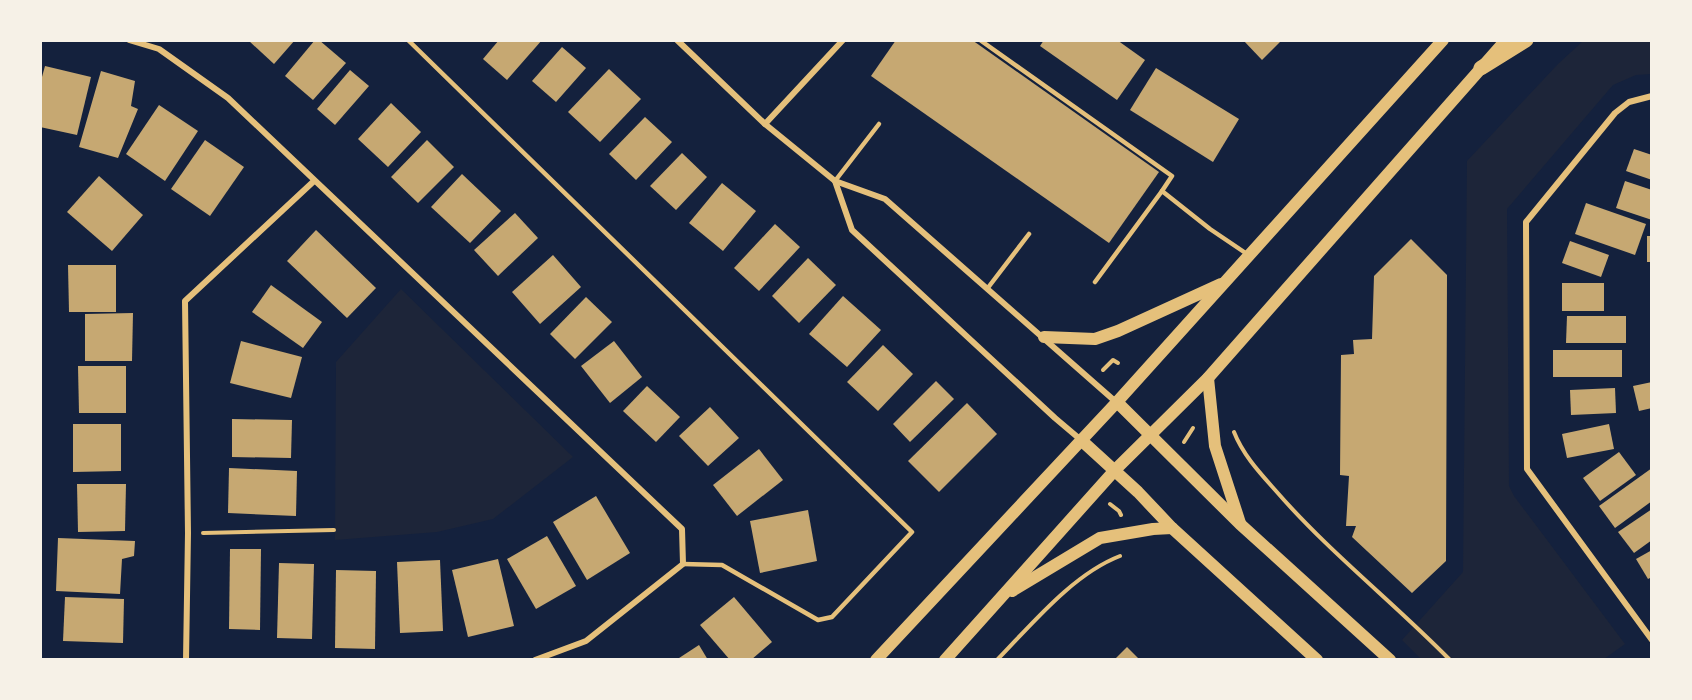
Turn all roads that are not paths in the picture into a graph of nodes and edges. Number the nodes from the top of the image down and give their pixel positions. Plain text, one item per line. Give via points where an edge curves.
1 (129, 40) edge
2 (408, 40) edge
3 (677, 40) edge
4 (843, 40) edge
5 (980, 40) edge
6 (1443, 40) edge
7 (1506, 40) edge
8 (1526, 40) edge
9 (1481, 68) junction
10 (1652, 96) edge
11 (765, 124) junction
12 (879, 124) dead end
13 (314, 181) junction
14 (835, 181) junction
15 (1162, 190) junction
16 (1029, 234) dead end
17 (1250, 256) junction
18 (1227, 281) junction
19 (1095, 282) dead end
20 (987, 289) junction
21 (1044, 337) junction
22 (1208, 378) junction
23 (1117, 402) junction
24 (1150, 435) junction
25 (1082, 440) junction
26 (1115, 470) junction
27 (1240, 524) junction
28 (1172, 528) junction
29 (683, 564) junction
30 (1000, 598) junction
31 (1652, 640) edge
32 (186, 660) edge
33 (535, 660) edge
34 (876, 660) edge
35 (945, 660) edge
36 (1317, 660) edge
37 (1390, 660) edge

1 - 13 street via 159,49 228,98
2 - 29 lane via 912,532 832,616 818,620 722,565
3 - 11 street
4 - 11 street
5 - 15 lane via 1172,176
6 - 17 main road
7 - 9 main road
8 - 9 main road
9 - 22 main road
10 - 31 street via 1629,102 1615,113 1526,222 1527,469
11 - 14 street
12 - 14 lane
13 - 29 street via 682,529
13 - 32 street via 185,301
14 - 20 street via 885,199
14 - 25 street via 852,230
15 - 17 lane
15 - 19 lane
16 - 20 lane
17 - 18 main road
18 - 21 main road via 1095,339
18 - 23 main road
20 - 21 street
21 - 23 street
22 - 24 main road
22 - 27 main road via 1215,446
23 - 24 main road
23 - 25 main road
24 - 26 main road
24 - 27 main road
25 - 26 main road
25 - 34 main road
26 - 28 main road
26 - 30 main road
27 - 37 main road
28 - 30 main road via 1100,538
28 - 36 main road
29 - 33 street via 586,641
30 - 35 main road

